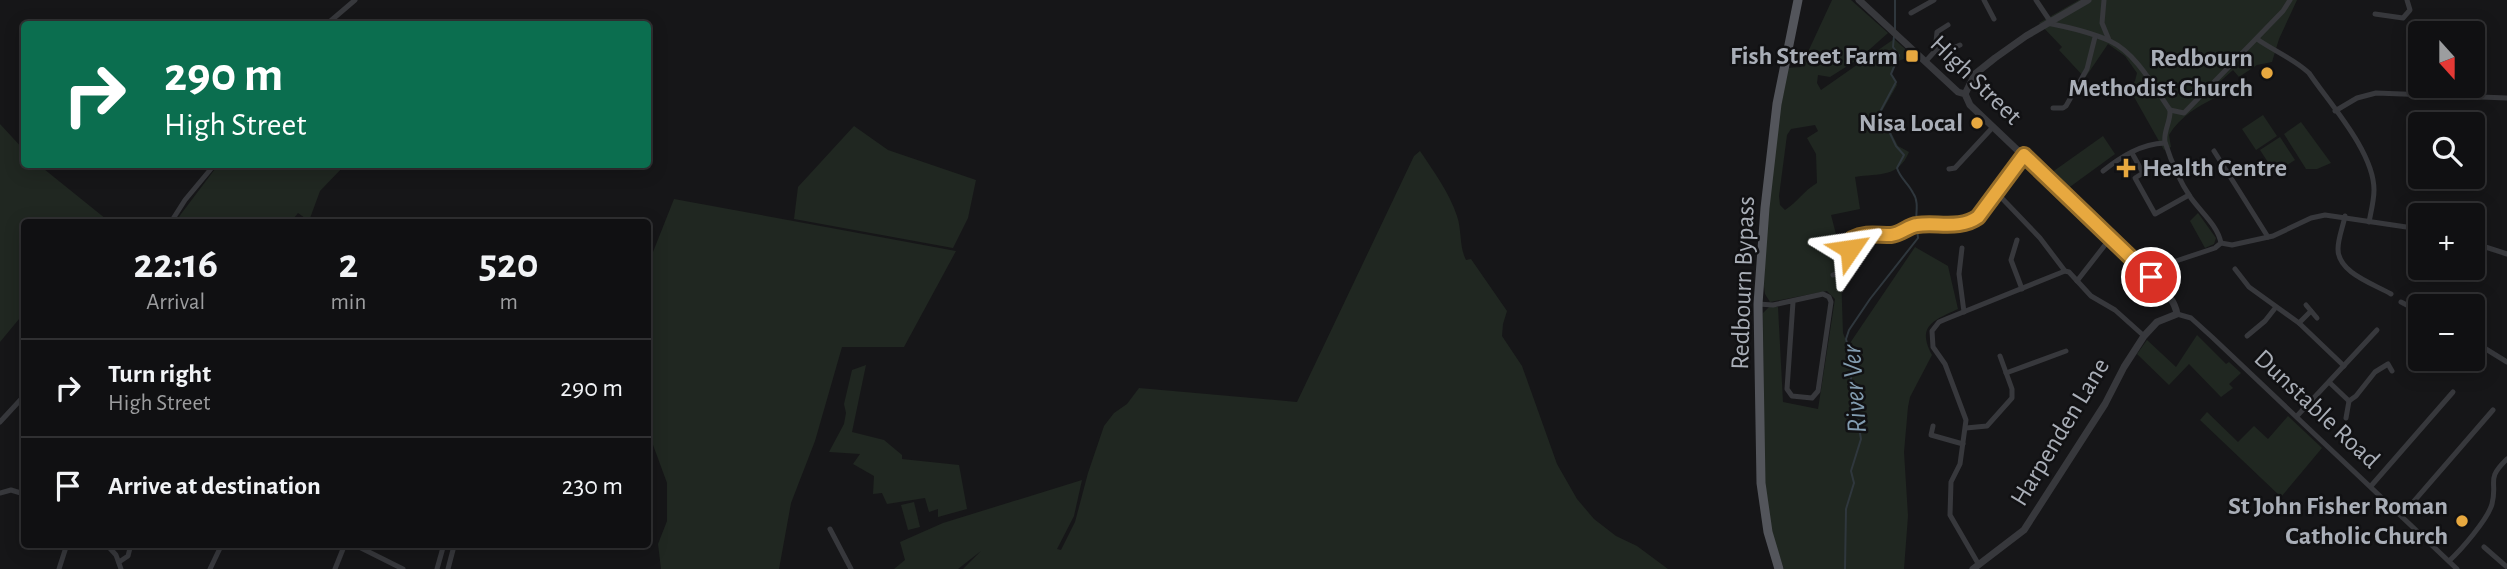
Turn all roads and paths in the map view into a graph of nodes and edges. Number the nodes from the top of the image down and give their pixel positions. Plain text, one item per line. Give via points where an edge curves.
1 (355, 0) edge
2 (1798, 0) edge
3 (1859, 0) edge
4 (1934, 0) edge
5 (1984, 0) edge
6 (2036, 0) edge
7 (2088, 0) edge
8 (2104, 0) edge
9 (2290, 0) edge
10 (2407, 0) edge
11 (1911, 13) dead end
12 (2375, 13) dead end
13 (1994, 19) dead end
14 (330, 21) edge
15 (2049, 22) junction
16 (1948, 25) dead end
17 (2095, 37) junction
18 (2257, 38) junction
19 (2110, 41) junction
20 (1960, 45) dead end
21 (1935, 51) junction
22 (1926, 61) junction
23 (1965, 94) junction
24 (2408, 94) edge
25 (2485, 97) edge
26 (2507, 98) edge
27 (2053, 108) dead end
28 (2170, 110) junction
29 (2335, 111) junction
30 (2184, 113) junction
31 (1993, 127) junction
32 (2168, 128) junction
33 (2165, 142) junction
34 (2214, 151) dead end
35 (2132, 153) junction
36 (2024, 155) junction
37 (212, 168) edge
38 (1949, 169) dead end
39 (2152, 169) dead end
40 (2103, 171) dead end
41 (2143, 173) junction
42 (1995, 191) junction
43 (2189, 195) junction
44 (2345, 216) junction
45 (173, 219) edge
46 (2369, 222) junction
47 (2408, 227) edge
48 (2268, 237) junction
49 (2017, 240) dead end
50 (2108, 242) junction
51 (2221, 243) junction
52 (2485, 247) edge
53 (1962, 248) dead end
54 (2507, 254) edge
55 (2235, 269) dead end
56 (2065, 271) junction
57 (1833, 275) dead end
58 (2151, 277) junction
59 (2077, 281) junction
60 (2022, 289) junction
61 (2391, 294) dead end
62 (1793, 302) junction
63 (2401, 302) dead end
64 (1758, 304) junction
65 (2306, 305) dead end
66 (2408, 306) edge
67 (2276, 307) junction
68 (2311, 311) junction
69 (1964, 312) junction
70 (2177, 314) junction
71 (2317, 318) dead end
72 (2299, 323) junction
73 (2377, 330) dead end
74 (2144, 336) junction
75 (2247, 336) dead end
76 (2485, 348) edge
77 (2066, 351) dead end
78 (2000, 356) dead end
79 (2507, 362) edge
80 (2344, 366) junction
81 (2392, 371) dead end
82 (2007, 373) junction
83 (2329, 382) junction
84 (2453, 392) dead end
85 (21, 399) edge
86 (2349, 401) junction
87 (2493, 410) dead end
88 (2297, 416) junction
89 (2346, 418) dead end
90 (0, 422) edge
91 (1933, 426) dead end
92 (1966, 428) junction
93 (1963, 444) junction
94 (2501, 452) dead end
95 (2507, 458) edge
96 (2371, 486) junction
97 (0, 493) edge
98 (21, 493) edge
99 (2402, 515) junction
100 (831, 529) dead end
101 (2484, 547) dead end
102 (66, 548) edge
103 (111, 548) edge
104 (130, 548) edge
105 (220, 548) edge
106 (343, 548) edge
107 (361, 548) edge
108 (443, 548) edge
109 (453, 548) edge
110 (2449, 561) junction
111 (120, 566) edge
112 (1976, 567) edge
113 (2507, 567) edge
114 (59, 569) edge
115 (210, 569) edge
116 (335, 569) edge
117 (403, 569) edge
118 (437, 569) edge
119 (447, 569) edge
120 (851, 569) edge
121 (1779, 569) edge
122 (2457, 569) edge

1 - 14 street
2 - 64 main road, Redbourn Bypass via 1777,104
3 - 22 street, High Street
4 - 11 street
5 - 13 street
6 - 15 street
7 - 15 street
8 - 19 street via 2102,23
9 - 18 street
10 - 12 street via 2410,10 2403,18
15 - 17 street
15 - 23 street via 1979,70
16 - 21 street via 1936,34
17 - 19 street
17 - 27 street via 2085,72 2066,106
18 - 29 street via 2309,73
18 - 30 street
19 - 28 street via 2134,61
20 - 21 street
21 - 22 street
22 - 23 street, High Street
23 - 31 street, High Street
24 - 29 street via 2376,93
25 - 26 street
28 - 30 street
28 - 32 street
29 - 46 street via 2372,173 2375,192
30 - 32 street
31 - 36 street, High Street
31 - 38 street
32 - 33 street
33 - 35 street
33 - 43 street
34 - 48 street
35 - 40 street
35 - 41 street
36 - 42 street
36 - 50 street, High Street
37 - 45 street
39 - 41 street
41 - 43 street via 2135,178 2155,214
42 - 56 street
42 - 57 street via 1970,222 1916,225 1895,234 1855,237 1844,269
43 - 51 street
44 - 46 street
44 - 48 street via 2311,218
44 - 61 street via 2338,246 2344,265
46 - 47 street
48 - 51 street
49 - 60 street via 2011,260
50 - 58 street, High Street
50 - 59 street
51 - 58 street
52 - 54 street
53 - 69 street via 1959,274
55 - 67 street via 2249,287
56 - 59 street
56 - 60 street
58 - 70 street, High Street via 2172,299
59 - 74 street
60 - 69 street
62 - 62 street via 1826,294 1830,299 1818,391 1812,397 1792,396 1787,389
62 - 64 street
63 - 66 street
64 - 121 main road, Redbourn Bypass via 1762,490
65 - 68 street
67 - 72 street
67 - 75 street
68 - 71 street
68 - 72 street
69 - 92 street via 1939,322 1931,336 1964,409
70 - 74 street, Harpenden Lane via 2158,322
70 - 88 street, Dunstable Road via 2191,318
72 - 80 street
73 - 80 street
74 - 112 street, Harpenden Lane via 2024,530
76 - 79 street
77 - 82 street
78 - 82 street
80 - 83 street
81 - 86 street via 2388,364 2380,369
82 - 92 street via 2011,401 1987,426
83 - 86 street
83 - 88 street
84 - 96 street
85 - 90 street
86 - 89 street
87 - 99 street
88 - 96 street, Dunstable Road
91 - 93 street via 1931,435
92 - 93 street
93 - 112 street via 1951,482 1950,515
94 - 95 street
95 - 110 street via 2493,476 2490,508
96 - 99 street, Dunstable Road
97 - 98 street
99 - 110 street, Dunstable Road
100 - 120 street
101 - 113 street
102 - 114 street
103 - 111 street
104 - 111 street
105 - 115 street
106 - 116 street
107 - 117 street
108 - 118 street
109 - 119 street
110 - 122 street, Dunstable Road

